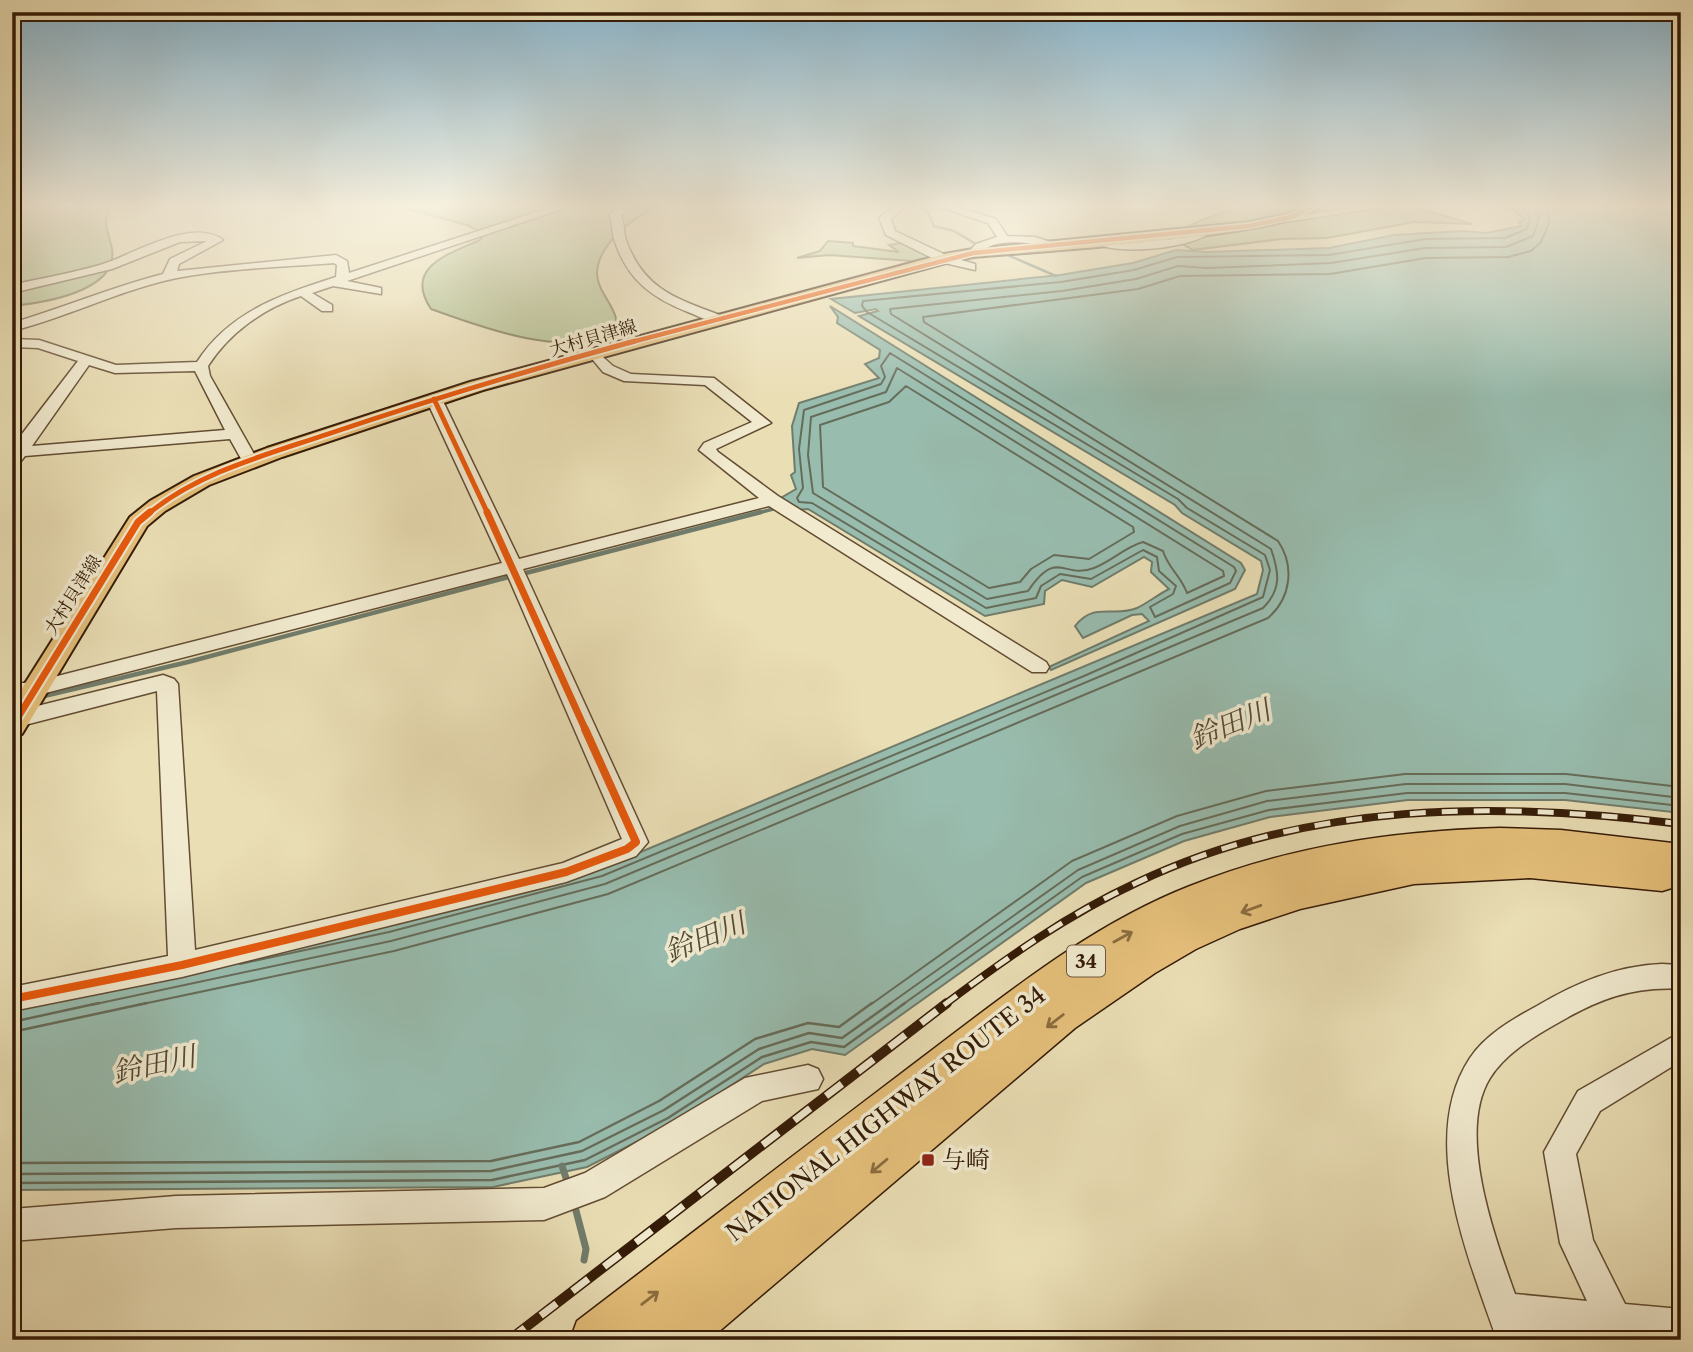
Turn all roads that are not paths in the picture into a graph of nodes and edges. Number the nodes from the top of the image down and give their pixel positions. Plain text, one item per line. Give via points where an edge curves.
1 (92, 270) edge
2 (171, 270) edge
3 (227, 270) edge
4 (341, 270) edge
5 (368, 270) edge
6 (634, 270) edge
7 (921, 270) edge
8 (169, 276) junction
9 (337, 280) junction
10 (12, 289) edge
11 (377, 291) dead end
12 (303, 292) junction
13 (327, 308) dead end
14 (720, 320) junction
15 (12, 327) edge
16 (12, 343) edge
17 (595, 354) junction
18 (86, 360) junction
19 (201, 366) junction
20 (434, 399) junction
21 (234, 434) junction
22 (15, 456) edge
23 (250, 461) junction
24 (774, 500) junction
25 (515, 573) junction
26 (1040, 667) dead end
27 (22, 704) edge
28 (1681, 859) edge
29 (1681, 878) edge
30 (183, 965) junction
31 (1681, 977) edge
32 (12, 999) edge
33 (1681, 1045) edge
34 (808, 1079) dead end
35 (12, 1225) edge
36 (1615, 1321) junction
37 (1510, 1325) edge
38 (1681, 1327) edge
39 (596, 1340) edge
40 (667, 1340) edge

1 - 10 street
2 - 8 street
3 - 8 street
4 - 9 street
5 - 9 street
6 - 14 street via 655,292
7 - 14 main road, 大村貝津線
8 - 15 street
9 - 11 street
9 - 12 street
12 - 13 street
12 - 19 street via 263,308 242,323 209,352
14 - 17 main road, 大村貝津線
16 - 18 street via 39,344
17 - 20 main road, 大村貝津線
17 - 24 street via 608,369 629,378 709,381 760,418 763,423 707,450
18 - 19 street via 115,369
18 - 22 street
19 - 21 street
20 - 23 main road, 大村貝津線
20 - 25 street
21 - 22 street
21 - 23 street
23 - 27 main road, 大村貝津線 via 158,503 138,522
24 - 25 street
24 - 26 street
25 - 27 street
25 - 30 street via 636,842 566,872
27 - 30 street via 50,713 167,684
39 -> 28 highway, NATIONAL HIGHWAY ROUTE 34 / 34 via 1099,950 1204,897 1254,879 1368,852 1474,842 1616,848
29 -> 40 highway, NATIONAL HIGHWAY ROUTE 34 / 34 via 1530,863 1448,866 1363,877 1223,919 1136,962 1061,1016
30 - 32 street
31 - 37 street via 1630,977 1598,986 1528,1025 1479,1069 1464,1125 1464,1173 1478,1236
33 - 36 street via 1589,1101 1560,1152 1577,1243
34 - 35 street via 756,1088 594,1186 544,1204 176,1212
36 - 37 street
36 - 38 street

